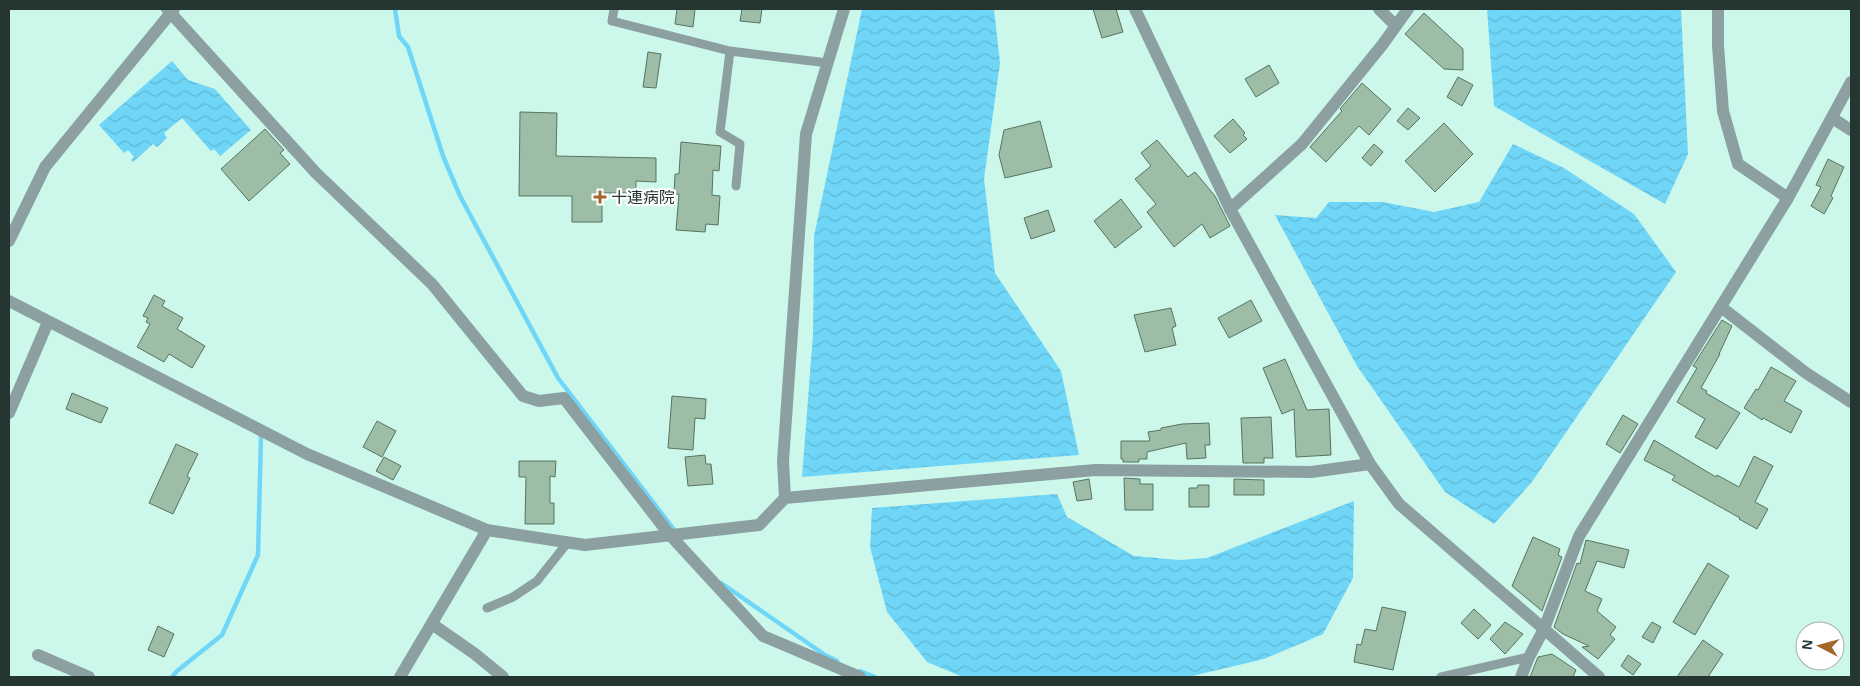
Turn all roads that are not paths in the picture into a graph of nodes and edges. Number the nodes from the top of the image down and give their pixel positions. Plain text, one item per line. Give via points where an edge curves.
1 (614, 9) edge
2 (844, 9) edge
3 (1135, 9) edge
4 (1379, 9) edge
5 (1408, 9) edge
6 (1718, 9) edge
7 (170, 10) edge
8 (1396, 26) junction
9 (730, 51) junction
10 (828, 63) junction
11 (1851, 82) edge
12 (1832, 118) junction
13 (1851, 130) edge
14 (736, 186) dead end
15 (1788, 198) junction
16 (1230, 209) junction
17 (9, 241) edge
18 (9, 301) edge
19 (1721, 307) junction
20 (48, 322) junction
21 (1851, 402) edge
22 (9, 413) edge
23 (1370, 464) junction
24 (785, 498) junction
25 (487, 530) junction
26 (669, 534) junction
27 (568, 542) junction
28 (487, 608) dead end
29 (432, 624) junction
30 (1544, 629) junction
31 (38, 655) dead end
32 (1529, 657) junction
33 (89, 677) edge
34 (400, 677) edge
35 (503, 677) edge
36 (860, 677) edge
37 (1441, 677) edge
38 (1521, 677) edge
39 (1599, 677) edge

1 - 9 lane via 612,21
2 - 10 street
3 - 16 street
4 - 8 street
5 - 8 street
6 - 15 street via 1723,112 1738,164
7 - 17 street via 45,167
7 - 26 street via 316,173 432,284 522,396 539,401 564,398
8 - 16 street via 1302,144
9 - 10 lane
9 - 14 lane via 720,132 740,144
10 - 24 street via 806,134 783,461
11 - 12 street
12 - 13 street
12 - 15 street
15 - 19 street
16 - 23 street
18 - 20 street
19 - 21 street via 1806,373
19 - 30 street via 1579,536
20 - 22 street
20 - 25 street via 307,454
23 - 24 street via 1311,472 1095,470
23 - 30 street via 1399,504
24 - 26 street via 759,525
25 - 27 street
25 - 29 street
26 - 27 street via 585,545
26 - 36 street via 763,636
27 - 28 lane via 537,580 513,597
29 - 34 street
29 - 35 street
30 - 32 street
30 - 39 street
31 - 33 street
32 - 37 lane
32 - 38 street

